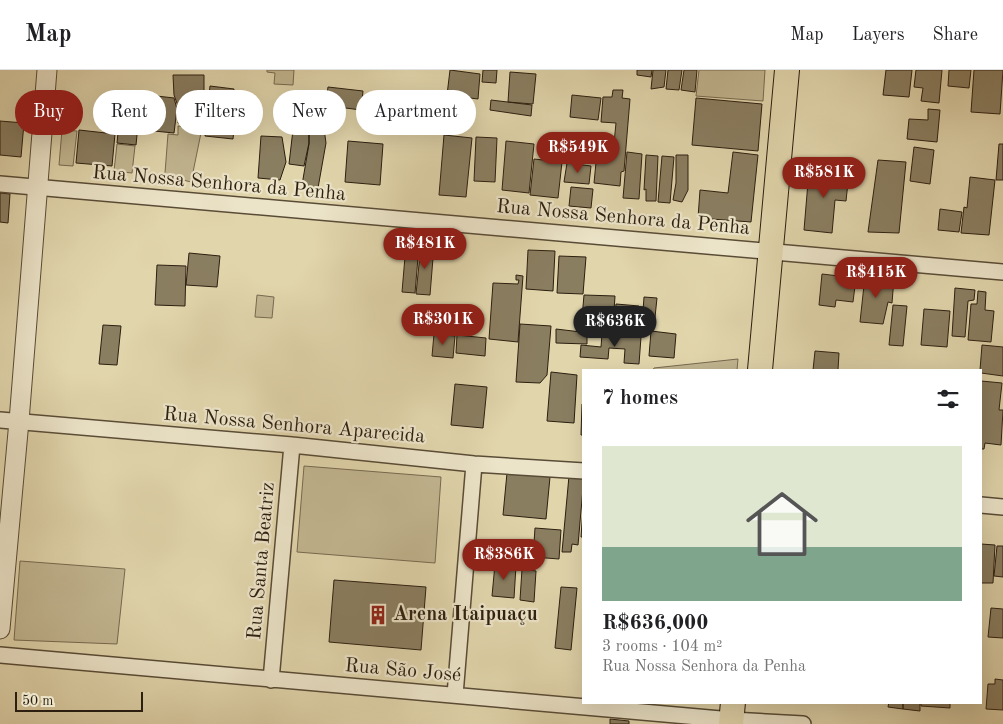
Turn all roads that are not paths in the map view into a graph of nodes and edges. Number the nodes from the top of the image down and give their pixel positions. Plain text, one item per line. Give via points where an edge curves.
1 (47, 70) edge
2 (787, 70) edge
3 (0, 184) edge
4 (37, 188) junction
5 (771, 251) junction
6 (1003, 272) edge
7 (760, 369) edge
8 (0, 420) edge
9 (19, 421) junction
10 (292, 445) junction
11 (474, 464) junction
12 (582, 472) edge
13 (982, 505) edge
14 (1003, 507) edge
15 (0, 629) edge
16 (0, 655) edge
17 (271, 680) junction
18 (455, 695) junction
19 (732, 715) edge
20 (803, 724) edge

1 - 4 street
2 - 5 main road
3 - 4 street, Rua Nossa Senhora da Penha
4 - 5 street, Rua Nossa Senhora da Penha
4 - 9 street
5 - 6 street, Rua Nossa Senhora da Penha
5 - 7 main road
8 - 9 street, Rua Nossa Senhora Aparecida
9 - 10 street, Rua Nossa Senhora Aparecida
9 - 15 street
10 - 11 street, Rua Nossa Senhora Aparecida
10 - 17 street, Rua Santa Beatriz
11 - 12 street, Rua Nossa Senhora Aparecida
11 - 18 street
13 - 14 street
16 - 17 street, Rua São José
17 - 18 street, Rua São José
18 - 19 street, Rua São José
19 - 20 street, Rua São José

